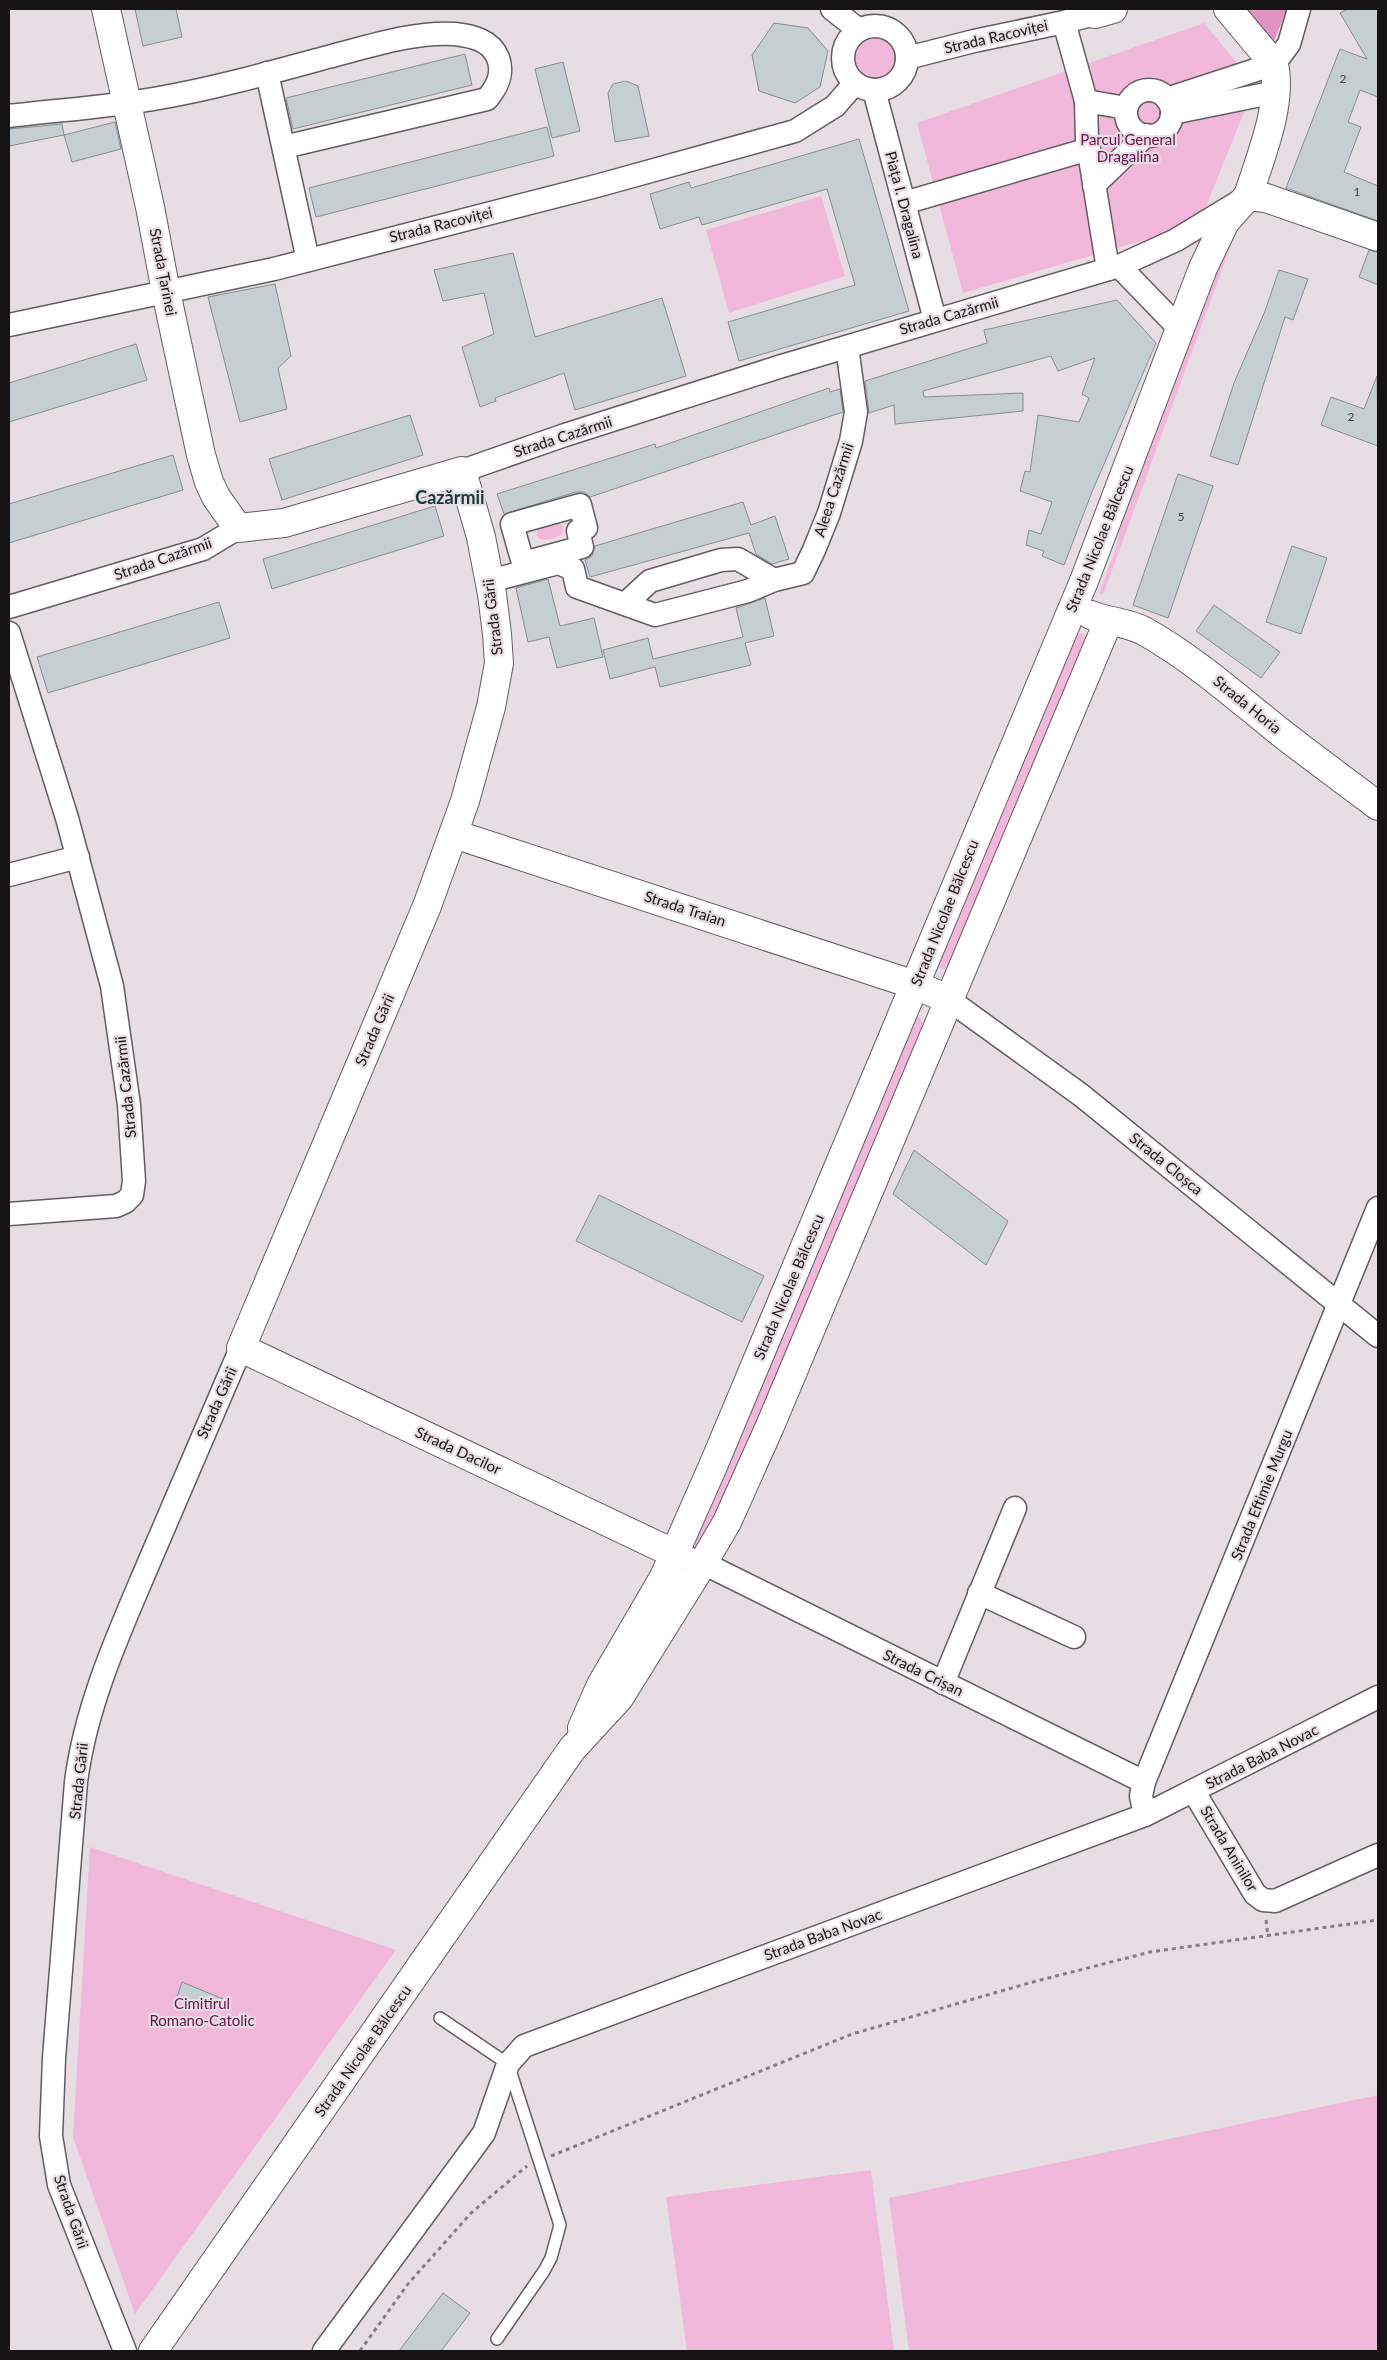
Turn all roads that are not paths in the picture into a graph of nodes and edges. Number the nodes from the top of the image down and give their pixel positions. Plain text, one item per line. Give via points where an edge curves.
1 (106, 9) edge
2 (832, 9) edge
3 (1228, 9) edge
4 (1299, 9) edge
5 (1101, 10) edge
6 (1064, 22) junction
7 (859, 30) junction
8 (907, 58) junction
9 (1274, 64) junction
10 (267, 73) junction
11 (864, 86) junction
12 (1276, 92) junction
13 (1086, 101) junction
14 (125, 102) junction
15 (1169, 106) junction
16 (1126, 108) junction
17 (9, 116) edge
18 (1146, 135) junction
19 (284, 147) junction
20 (1089, 149) junction
21 (1094, 185) junction
22 (1248, 196) junction
23 (904, 203) junction
24 (1378, 237) edge
25 (308, 260) junction
26 (1113, 268) junction
27 (166, 292) junction
28 (935, 320) junction
29 (9, 326) edge
30 (1180, 329) junction
31 (847, 347) junction
32 (462, 471) junction
33 (238, 528) junction
34 (774, 580) junction
35 (490, 582) junction
36 (625, 604) junction
37 (9, 607) edge
38 (1073, 608) junction
39 (1108, 622) junction
40 (9, 633) edge
41 (1378, 806) edge
42 (454, 834) junction
43 (78, 858) junction
44 (9, 875) edge
45 (915, 985) junction
46 (948, 999) junction
47 (1378, 1208) edge
48 (9, 1214) edge
49 (1340, 1305) junction
50 (1378, 1336) edge
51 (241, 1348) junction
52 (1015, 1508) dead end
53 (675, 1554) junction
54 (703, 1563) junction
55 (979, 1593) junction
56 (1074, 1637) dead end
57 (943, 1683) junction
58 (1378, 1697) edge
59 (572, 1749) junction
60 (1144, 1782) junction
61 (1194, 1792) junction
62 (1145, 1815) junction
63 (1378, 1855) edge
64 (440, 2018) dead end
65 (508, 2064) junction
66 (497, 2340) dead end
67 (125, 2351) edge
68 (153, 2351) edge
69 (324, 2351) edge

1 - 14 main road, Strada Țarinei
2 - 7 street
3 - 9 main road
4 - 9 street via 1289,44
5 - 6 street, Strada Racoviței
6 - 8 street, Strada Racoviței via 974,40
6 - 13 street
7 - 8 street via 868,26 887,28 902,40
7 - 11 street via 851,37 843,55 848,75
8 - 11 street, Strada Racoviței via 901,78 884,89
9 - 12 main road, Strada Nicolae Bălcescu
9 - 15 street
10 - 14 street via 159,98
10 - 19 street
10 - 19 street via 424,35 454,34 476,38 490,45 501,70 498,86 487,99
11 - 23 street, Piața I. Dragalina
11 - 25 street, Strada Racoviței via 795,131
12 - 15 street
12 - 22 main road, Strada Nicolae Bălcescu
13 - 16 street
13 - 20 street
14 - 17 street
14 - 27 main road, Strada Țarinei
15 - 16 street via 1155,90 1140,91
15 - 18 street via 1166,127
16 - 18 street via 1128,123
18 - 21 street
19 - 25 street
20 - 21 street
20 - 23 street
21 - 26 street
22 - 24 main road via 1266,198
22 - 26 street, Strada Cazărmii via 1176,240
22 - 30 main road, Strada Nicolae Bălcescu via 1225,222 1213,244
23 - 28 street, Piața I. Dragalina
25 - 27 street, Strada Racoviței
26 - 28 street, Strada Cazărmii
26 - 30 street
27 - 29 street, Strada Racoviței
27 - 33 main road, Strada Țarinei via 209,482 216,498
28 - 31 street, Strada Cazărmii
30 - 38 main road, Strada Nicolae Bălcescu
31 - 32 street, Strada Cazărmii via 566,434
31 - 34 street, Aleea Cazărmii via 856,412 844,470 814,550 802,572
32 - 33 main road, Strada Cazărmii via 284,523
32 - 35 main road, Strada Gării
33 - 37 street, Strada Cazărmii via 203,548
34 - 36 street, Aleea Cazărmii via 748,591 655,615
34 - 36 street via 738,559 721,560 650,581
35 - 36 street, Aleea Cazărmii via 558,563 573,570 577,587
35 - 42 main road, Strada Gării via 499,663 491,707
38 - 39 main road, Strada Horia
38 - 45 main road, Strada Nicolae Bălcescu
39 - 41 main road, Strada Horia via 1125,623 1144,631 1200,668
39 - 46 main road, Strada Nicolae Bălcescu
40 - 43 street, Strada Cazărmii
42 - 45 main road, Strada Traian
42 - 51 main road, Strada Gării
43 - 44 street
43 - 48 street, Strada Cazărmii via 112,986 123,1050 133,1159 132,1195 116,1206
45 - 46 main road, Strada Traian
45 - 53 main road, Strada Nicolae Bălcescu
46 - 49 street, Strada Cloșca via 1081,1095
46 - 54 main road, Strada Nicolae Bălcescu via 770,1426 727,1522
47 - 49 street, Strada Eftimie Murgu
49 - 50 street, Strada Cloșca
49 - 60 street, Strada Eftimie Murgu
51 - 53 main road, Strada Dacilor
51 - 67 street, Strada Gării via 97,1688 87,1720 78,1772 54,2058 51,2136 59,2185
52 - 55 street
53 - 54 street, Strada Crișan
53 - 59 main road, Strada Nicolae Bălcescu via 601,1685
54 - 57 street, Strada Crișan
54 - 59 main road, Strada Nicolae Bălcescu via 619,1698
55 - 56 street
55 - 57 street
57 - 60 street, Strada Crișan
58 - 61 street, Strada Baba Novac
59 - 68 main road, Strada Nicolae Bălcescu
60 - 62 street via 1141,1796
61 - 62 street, Strada Baba Novac
61 - 63 street, Strada Aninilor via 1254,1894 1263,1900 1275,1901
62 - 65 street, Strada Baba Novac via 524,2046
64 - 65 lane
65 - 66 lane via 560,2225 544,2271
65 - 69 street via 484,2133

